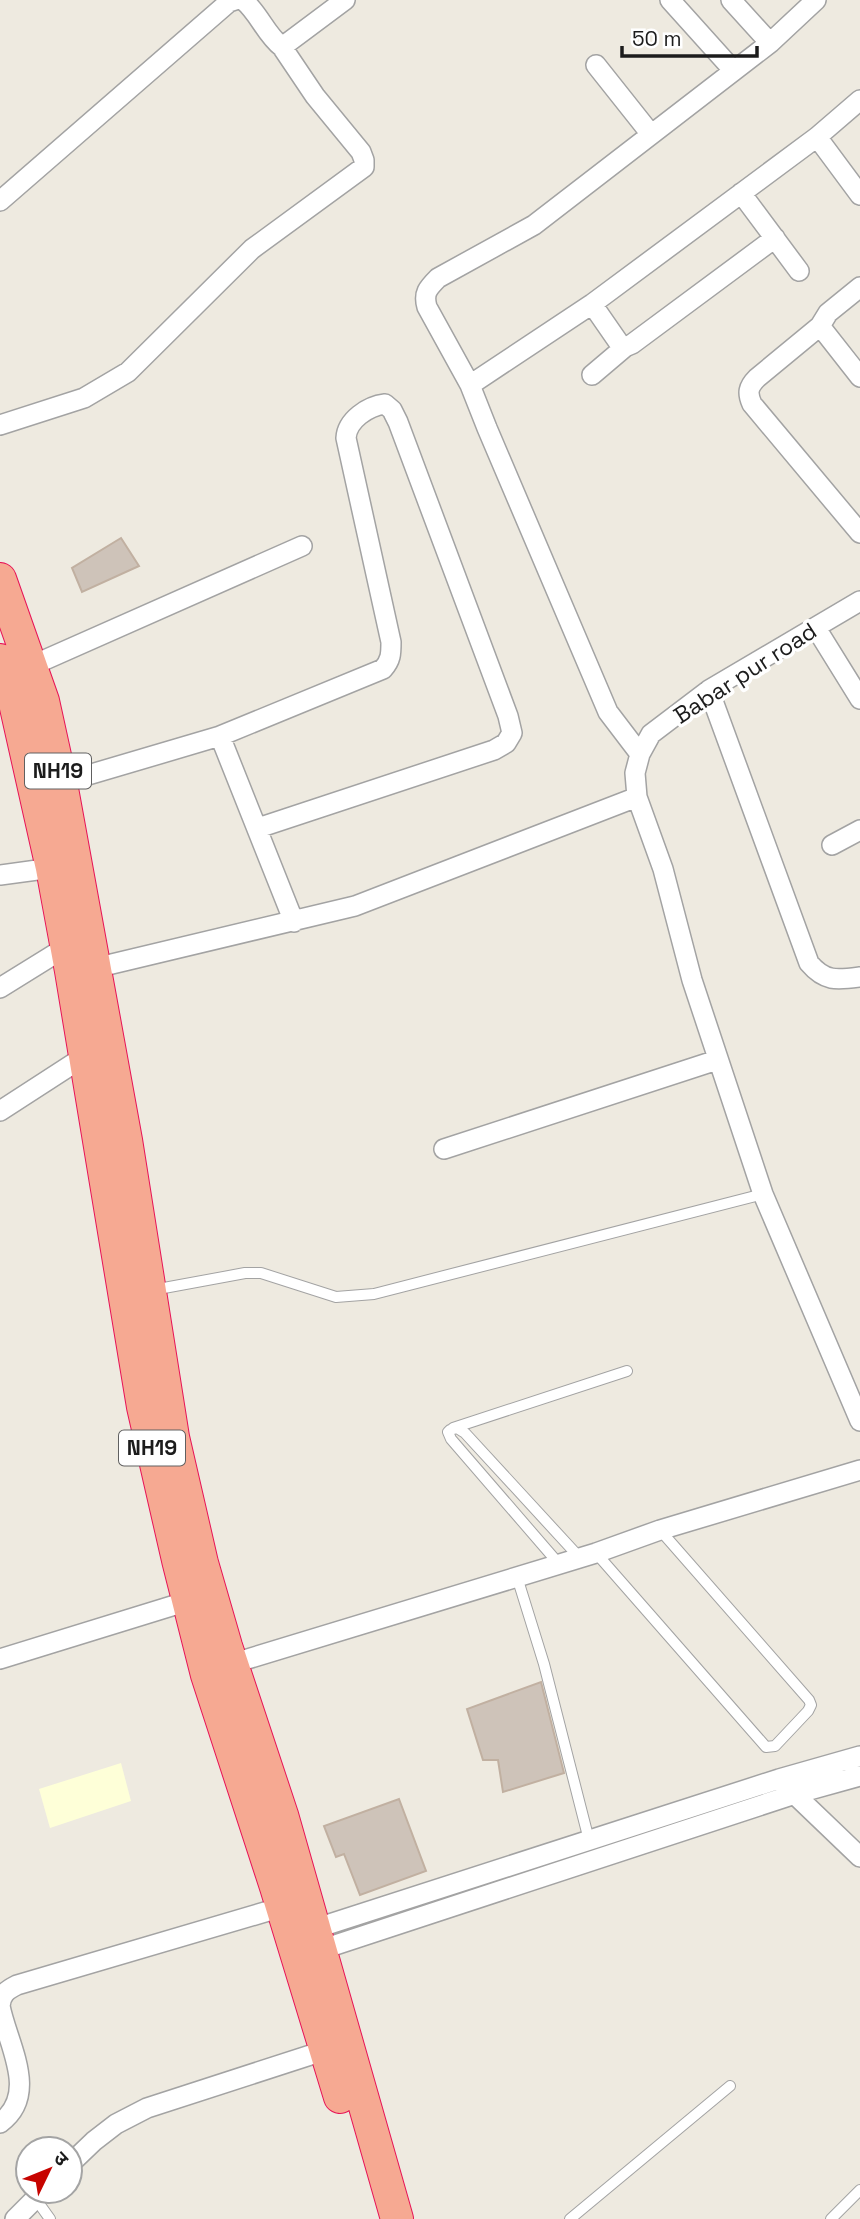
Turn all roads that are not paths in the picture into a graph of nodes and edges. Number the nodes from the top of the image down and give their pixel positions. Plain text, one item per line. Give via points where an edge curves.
1 (236, 0) edge
2 (243, 0) edge
3 (345, 0) edge
4 (670, 0) edge
5 (731, 0) edge
6 (816, 0) edge
7 (770, 43) junction
8 (282, 47) junction
9 (596, 65) dead end
10 (733, 70) junction
11 (860, 100) edge
12 (650, 133) junction
13 (817, 137) junction
14 (741, 193) junction
15 (860, 195) edge
16 (0, 201) edge
17 (775, 238) junction
18 (799, 271) dead end
19 (860, 287) edge
20 (593, 304) junction
21 (820, 326) junction
22 (625, 347) junction
23 (592, 375) dead end
24 (860, 377) edge
25 (470, 385) junction
26 (0, 425) edge
27 (860, 533) edge
28 (302, 546) dead end
29 (0, 579) edge
30 (860, 601) edge
31 (816, 628) junction
32 (0, 660) edge
33 (31, 666) junction
34 (709, 690) junction
35 (860, 699) edge
36 (220, 736) junction
37 (640, 754) junction
38 (61, 783) junction
39 (637, 797) junction
40 (258, 828) junction
41 (860, 830) edge
42 (832, 845) dead end
43 (52, 867) junction
44 (0, 875) edge
45 (294, 922) junction
46 (66, 947) junction
47 (95, 968) junction
48 (860, 977) edge
49 (0, 988) edge
50 (85, 1056) junction
51 (717, 1060) junction
52 (0, 1111) edge
53 (444, 1149) dead end
54 (763, 1194) junction
55 (149, 1290) junction
56 (627, 1371) dead end
57 (860, 1421) edge
58 (453, 1428) junction
59 (860, 1470) edge
60 (660, 1530) junction
61 (588, 1555) junction
62 (559, 1564) junction
63 (517, 1577) junction
64 (188, 1601) junction
65 (0, 1659) edge
66 (231, 1664) junction
67 (860, 1756) edge
68 (835, 1765) junction
69 (779, 1779) junction
70 (856, 1783) edge
71 (795, 1794) junction
72 (589, 1840) junction
73 (860, 1857) edge
74 (282, 1907) junction
75 (317, 1939) junction
76 (326, 2050) junction
77 (730, 2086) dead end
78 (0, 2123) edge
79 (84, 2151) edge
80 (860, 2190) edge
81 (29, 2205) edge
82 (15, 2219) edge
83 (376, 2219) edge
84 (397, 2219) edge
85 (570, 2219) edge
86 (831, 2219) edge

1 - 16 street
2 - 8 street
3 - 8 street
4 - 10 street
5 - 7 street
6 - 7 street
7 - 10 street
8 - 26 street via 361,152 364,167 252,249 128,372 84,398
9 - 12 street
10 - 12 street
11 - 13 street
12 - 25 street via 534,225 427,288 427,307
13 - 14 street
13 - 15 street
14 - 17 street
14 - 20 street
17 - 18 street
17 - 22 street
19 - 21 street via 828,313
20 - 22 street
20 - 25 street
21 - 24 street
21 - 27 street via 749,386 748,395
22 - 23 street
25 - 37 street via 608,712
28 - 33 street
29 - 33 highway, NH19
30 - 31 street, Babar pur road
31 - 34 street, Babar pur road
31 - 35 street
32 - 43 highway, NH19 via 15,703
33 - 38 highway, NH19
34 - 37 street, Babar pur road via 651,734
34 - 48 street via 809,963 827,978
36 - 38 street
36 - 40 street
36 - 40 street via 383,669 389,662 391,642 346,438 351,423 374,405 385,404 398,422 512,733 494,750
37 - 39 street via 635,773
38 - 47 highway, NH19
39 - 45 street via 355,906
39 - 51 street via 663,869
40 - 45 street
41 - 42 street
43 - 44 street
43 - 46 highway, NH19
45 - 47 street
46 - 49 street
46 - 50 highway, NH19
47 - 55 highway, NH19
50 - 52 street
50 - 64 highway, NH19 via 143,1408
51 - 53 street
51 - 54 street
54 - 55 lane via 374,1294 336,1297 261,1273
54 - 57 street
55 - 66 highway, NH19 via 173,1437
56 - 58 lane
58 - 61 lane via 465,1433
58 - 62 lane via 449,1436
59 - 60 street
60 - 61 street
60 - 61 lane via 809,1700 808,1711 775,1746 766,1747
61 - 62 street
62 - 63 street
63 - 66 street
63 - 72 lane
64 - 65 street
64 - 74 highway, NH19 via 207,1675
66 - 75 highway, NH19 via 282,1815
67 - 68 street
68 - 69 street
68 - 70 street
69 - 71 street
69 - 72 street
70 - 71 street
71 - 73 street
71 - 75 street
72 - 75 street
74 - 76 highway, NH19
74 - 78 street via 8,1990 0,2006 20,2090 18,2103
75 - 84 highway, NH19
76 - 79 street via 147,2108 116,2123
76 - 83 highway, NH19
77 - 85 lane
80 - 86 lane
81 - 82 street

